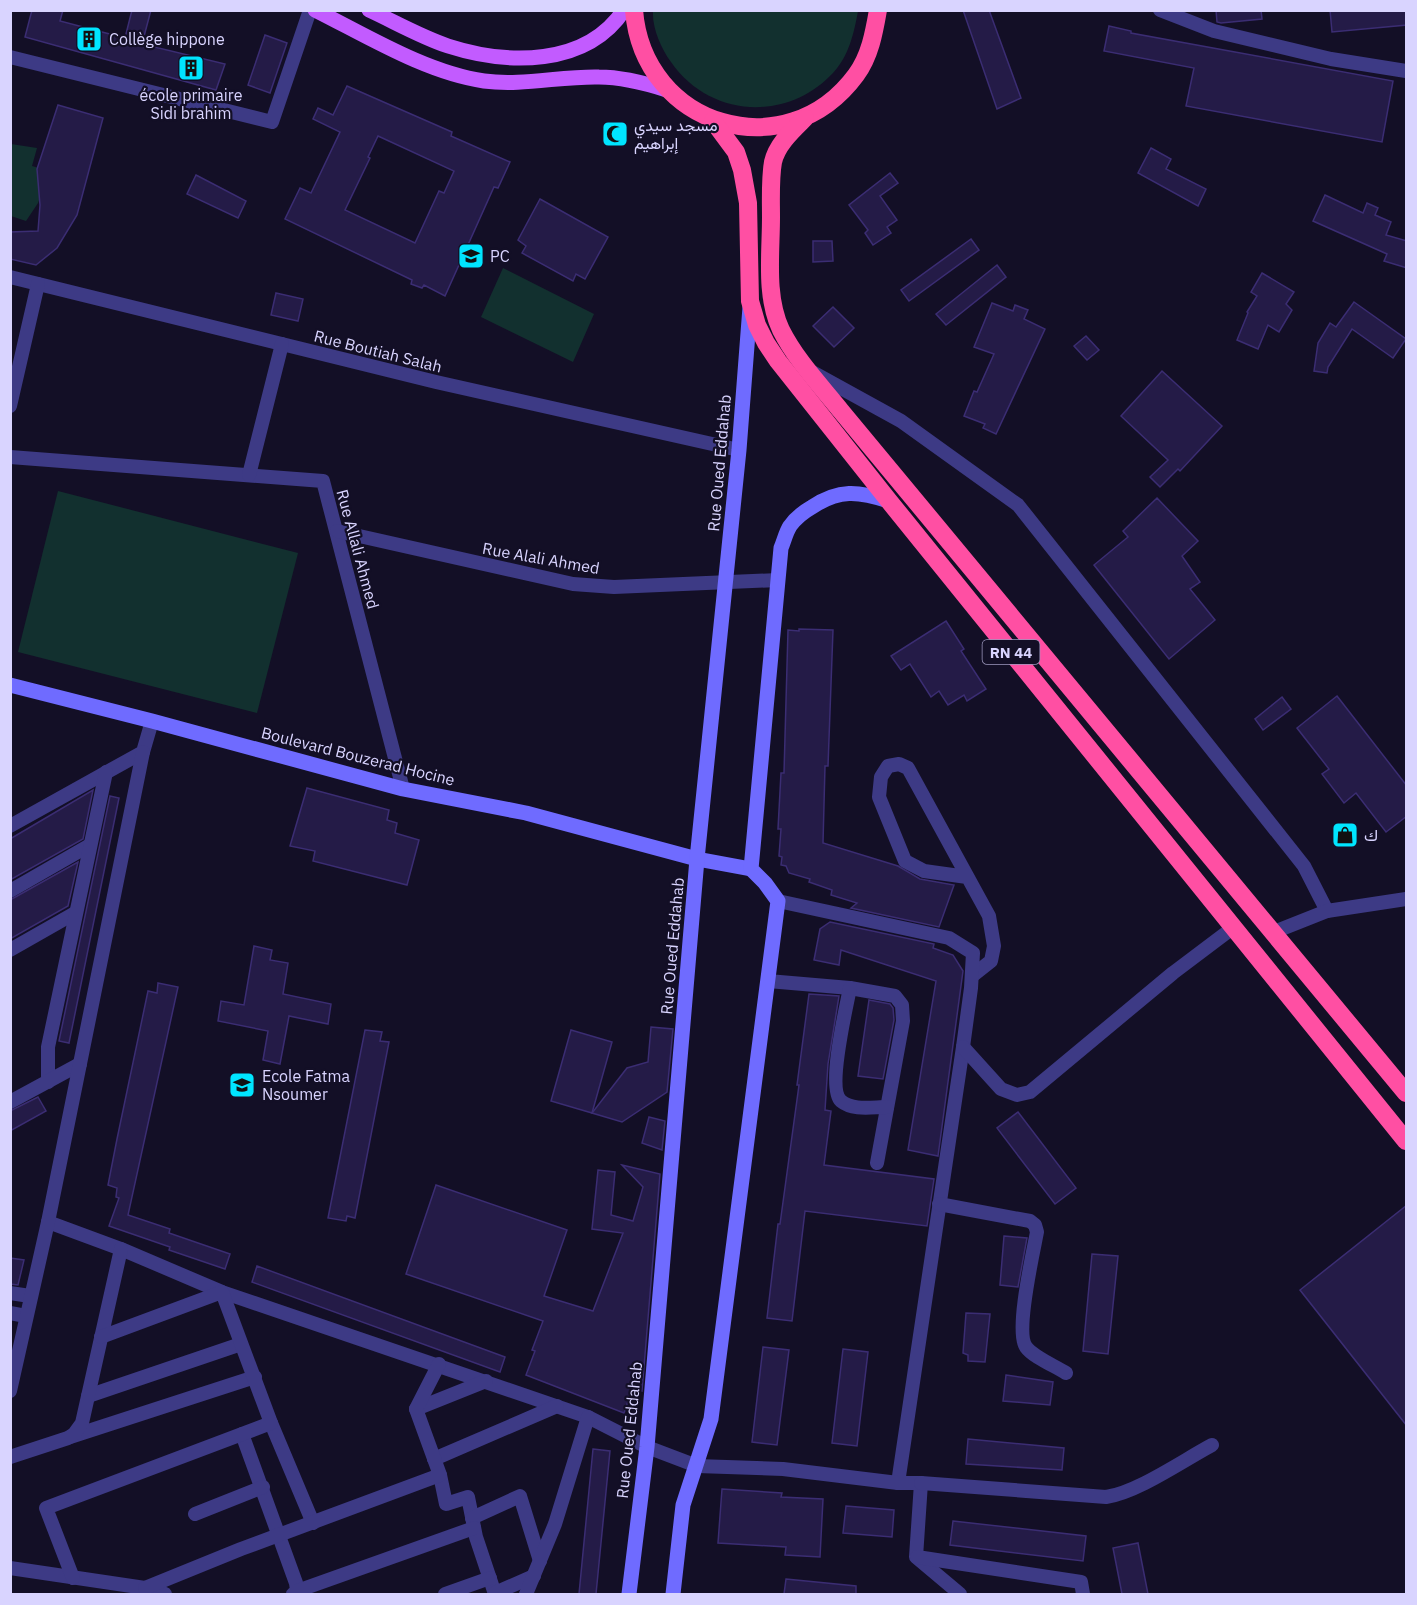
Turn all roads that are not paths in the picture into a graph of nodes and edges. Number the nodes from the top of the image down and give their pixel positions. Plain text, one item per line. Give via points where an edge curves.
1 (310, 10) edge
2 (315, 10) edge
3 (369, 10) edge
4 (624, 10) edge
5 (634, 10) edge
6 (878, 10) edge
7 (1160, 10) edge
8 (10, 57) edge
9 (1407, 71) edge
10 (667, 90) junction
11 (805, 118) junction
12 (713, 121) junction
13 (10, 277) edge
14 (38, 284) junction
15 (750, 301) junction
16 (282, 344) junction
17 (810, 371) junction
18 (10, 406) edge
19 (739, 450) junction
20 (10, 457) edge
21 (249, 475) junction
22 (889, 501) junction
23 (337, 531) junction
24 (778, 580) junction
25 (726, 581) junction
26 (10, 686) edge
27 (152, 721) junction
28 (143, 752) junction
29 (106, 772) junction
30 (403, 789) junction
31 (10, 826) edge
32 (90, 845) junction
33 (697, 859) junction
34 (751, 869) junction
35 (967, 876) junction
36 (10, 891) edge
37 (1407, 899) edge
38 (778, 901) junction
39 (1327, 911) junction
40 (75, 913) junction
41 (1234, 927) junction
42 (1274, 932) junction
43 (10, 950) edge
44 (972, 976) junction
45 (768, 981) junction
46 (850, 988) junction
47 (963, 1047) junction
48 (80, 1064) junction
49 (48, 1082) junction
50 (1407, 1093) edge
51 (10, 1102) edge
52 (886, 1107) junction
53 (1407, 1141) edge
54 (877, 1163) dead end
55 (939, 1204) junction
56 (48, 1222) junction
57 (121, 1249) junction
58 (222, 1292) junction
59 (10, 1293) edge
60 (30, 1296) junction
61 (10, 1313) edge
62 (26, 1316) junction
63 (101, 1337) junction
64 (241, 1344) junction
65 (439, 1364) junction
66 (1066, 1373) dead end
67 (255, 1377) junction
68 (486, 1381) junction
69 (10, 1391) edge
70 (88, 1396) junction
71 (557, 1406) junction
72 (416, 1409) junction
73 (588, 1417) junction
74 (271, 1423) junction
75 (242, 1434) junction
76 (68, 1438) junction
77 (1212, 1445) dead end
78 (647, 1447) junction
79 (10, 1457) edge
80 (434, 1459) junction
81 (697, 1466) junction
82 (440, 1475) junction
83 (898, 1483) junction
84 (921, 1483) junction
85 (263, 1487) junction
86 (195, 1514) dead end
87 (313, 1523) junction
88 (473, 1523) junction
89 (278, 1535) junction
90 (916, 1557) junction
91 (540, 1561) junction
92 (10, 1568) edge
93 (534, 1576) junction
94 (73, 1578) junction
95 (490, 1578) junction
96 (145, 1588) junction
97 (295, 1593) edge
98 (165, 1594) edge
99 (445, 1594) edge
100 (495, 1594) edge
101 (526, 1594) edge
102 (629, 1594) edge
103 (673, 1594) edge
104 (960, 1594) edge
105 (1083, 1594) edge

1 - 8 street via 272,122
2 - 10 main road via 445,72 484,81 520,83 599,77 638,81
3 - 4 main road via 447,46 484,56 520,59 563,54 594,41
5 - 10 highway via 635,31 647,62
6 - 11 highway via 872,42 857,74 834,99
7 - 9 street via 1214,32 1331,59
10 - 12 highway via 688,108
11 - 12 highway via 775,126 744,127
11 - 17 highway, RN 44 via 788,135 773,162 771,284 781,330
12 - 15 highway, RN 44 via 736,152 742,170 748,203
13 - 14 street, Rue Boutiah Salah
14 - 16 street, Rue Boutiah Salah
14 - 18 street
15 - 19 main road, Rue Oued Eddahab
15 - 22 highway, RN 44 via 757,325 778,361
16 - 19 street, Rue Boutiah Salah
16 - 21 street
17 - 39 street via 901,421 1018,506 1304,866
17 - 42 highway, RN 44
19 - 25 main road, Rue Oued Eddahab
20 - 21 street, Rue Allali Ahmed
21 - 23 street, Rue Allali Ahmed via 322,481
22 - 24 main road via 849,493 826,498 806,510 790,526 781,548
22 - 41 highway, RN 44
23 - 25 street, Rue Alali Ahmed via 573,584
23 - 30 street, Rue Allali Ahmed
24 - 25 street, Rue Alali Ahmed
24 - 34 main road
25 - 33 main road, Rue Oued Eddahab
26 - 27 main road, Boulevard Bouzerad Hocine
27 - 28 street
27 - 30 main road, Boulevard Bouzerad Hocine
28 - 29 street
28 - 48 street
29 - 31 street
29 - 32 street
30 - 33 main road, Boulevard Bouzerad Hocine via 526,813
32 - 36 street
32 - 40 street
33 - 34 main road, Boulevard Bouzerad Hocine
33 - 78 main road, Rue Oued Eddahab
34 - 38 main road
35 - 35 street via 908,768 899,764 888,766 881,777 879,797 905,861 924,871
35 - 44 street via 989,916 994,946 991,961
37 - 39 street
38 - 44 street via 949,938 973,953
38 - 45 main road
39 - 42 street
40 - 43 street
40 - 49 street via 48,1047
41 - 47 street via 1030,1092 1017,1095 1001,1089
41 - 53 highway, RN 44
42 - 50 highway, RN 44
44 - 47 street
45 - 46 street
45 - 81 main road via 716,1385
46 - 52 street via 895,996 902,1005 903,1021
46 - 52 street via 835,1090 840,1101 856,1107
47 - 55 street
48 - 49 street
48 - 56 street
49 - 51 street
52 - 54 street
55 - 66 street via 1035,1225 1023,1340 1029,1350
55 - 83 street
56 - 57 street
56 - 60 street
57 - 58 street
57 - 63 street
58 - 63 street
58 - 64 street
58 - 65 street
59 - 60 street
60 - 62 street
61 - 62 street
62 - 69 street
63 - 70 street
64 - 67 street
64 - 70 street
65 - 68 street
65 - 72 street
67 - 74 street
67 - 76 street
68 - 71 street
68 - 72 street
70 - 76 street via 82,1423
71 - 73 street
71 - 80 street
72 - 80 street
73 - 78 street
73 - 91 street
74 - 75 street
74 - 87 street
75 - 85 street
75 - 94 street via 46,1508
76 - 79 street
77 - 84 street via 1139,1485 1106,1497
78 - 81 street
78 - 102 main road, Rue Oued Eddahab
80 - 82 street
81 - 83 street via 783,1468
81 - 103 main road via 683,1505
82 - 87 street
82 - 88 street via 446,1504 468,1497
83 - 84 street
84 - 90 street
85 - 86 street
85 - 89 street
87 - 89 street
88 - 91 street via 520,1496
88 - 95 street
88 - 97 street
89 - 96 street
89 - 97 street via 296,1583
90 - 104 street
90 - 105 street via 1081,1582
91 - 93 street
92 - 94 street
93 - 100 street
93 - 101 street
94 - 96 street
95 - 99 street
95 - 100 street
96 - 98 street

